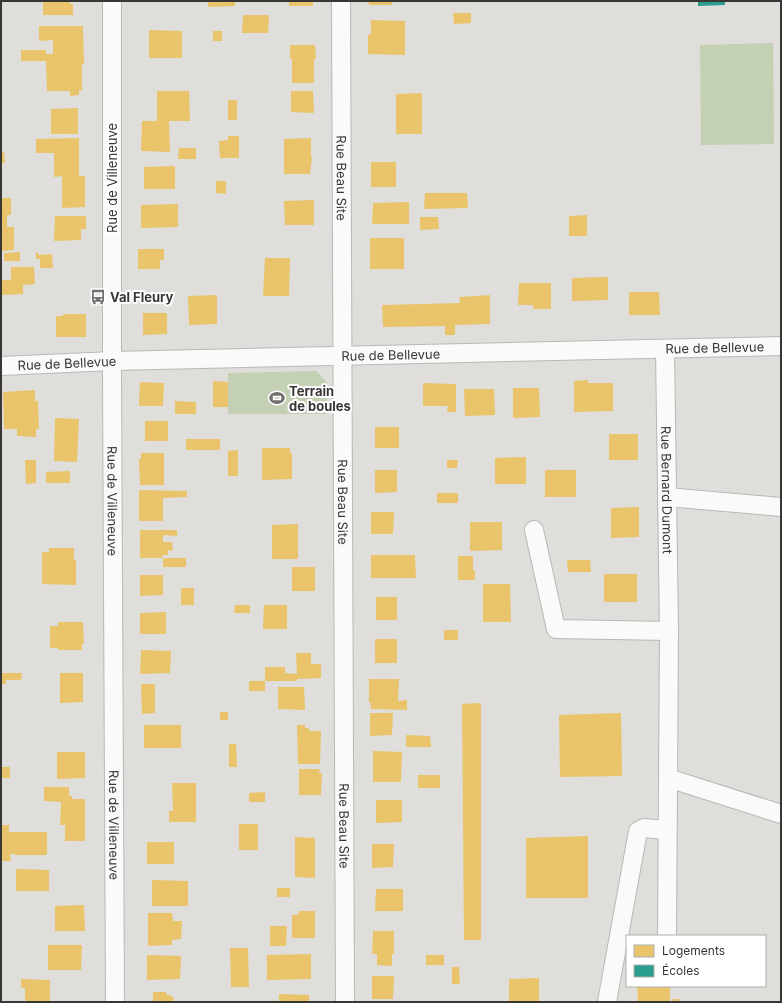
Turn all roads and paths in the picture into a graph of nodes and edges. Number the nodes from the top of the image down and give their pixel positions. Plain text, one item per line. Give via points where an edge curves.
1 (112, 1) edge
2 (342, 1) edge
3 (781, 346) edge
4 (665, 349) junction
5 (343, 356) junction
6 (112, 361) junction
7 (1, 366) edge
8 (667, 497) junction
9 (781, 507) edge
10 (534, 530) dead end
11 (669, 631) junction
12 (668, 778) junction
13 (781, 814) edge
14 (667, 830) junction
15 (667, 935) edge
16 (621, 954) edge
17 (115, 1002) edge
18 (345, 1002) edge
19 (607, 1002) edge

1 - 6 street, Rue de Villeneuve
2 - 5 street, Rue Beau Site
3 - 4 street, Rue de Bellevue
4 - 5 street, Rue de Bellevue
4 - 8 street, Rue Bernard Dumont
5 - 6 street, Rue de Bellevue
5 - 18 street, Rue Beau Site
6 - 7 street, Rue de Bellevue
6 - 17 street, Rue de Villeneuve
8 - 9 street
8 - 11 street, Rue Bernard Dumont
10 - 11 street via 556,629
11 - 12 street, Rue Bernard Dumont
12 - 13 street
12 - 14 street, Rue Bernard Dumont
14 - 15 street, Rue Bernard Dumont
14 - 16 street via 644,828 638,831
16 - 19 street

